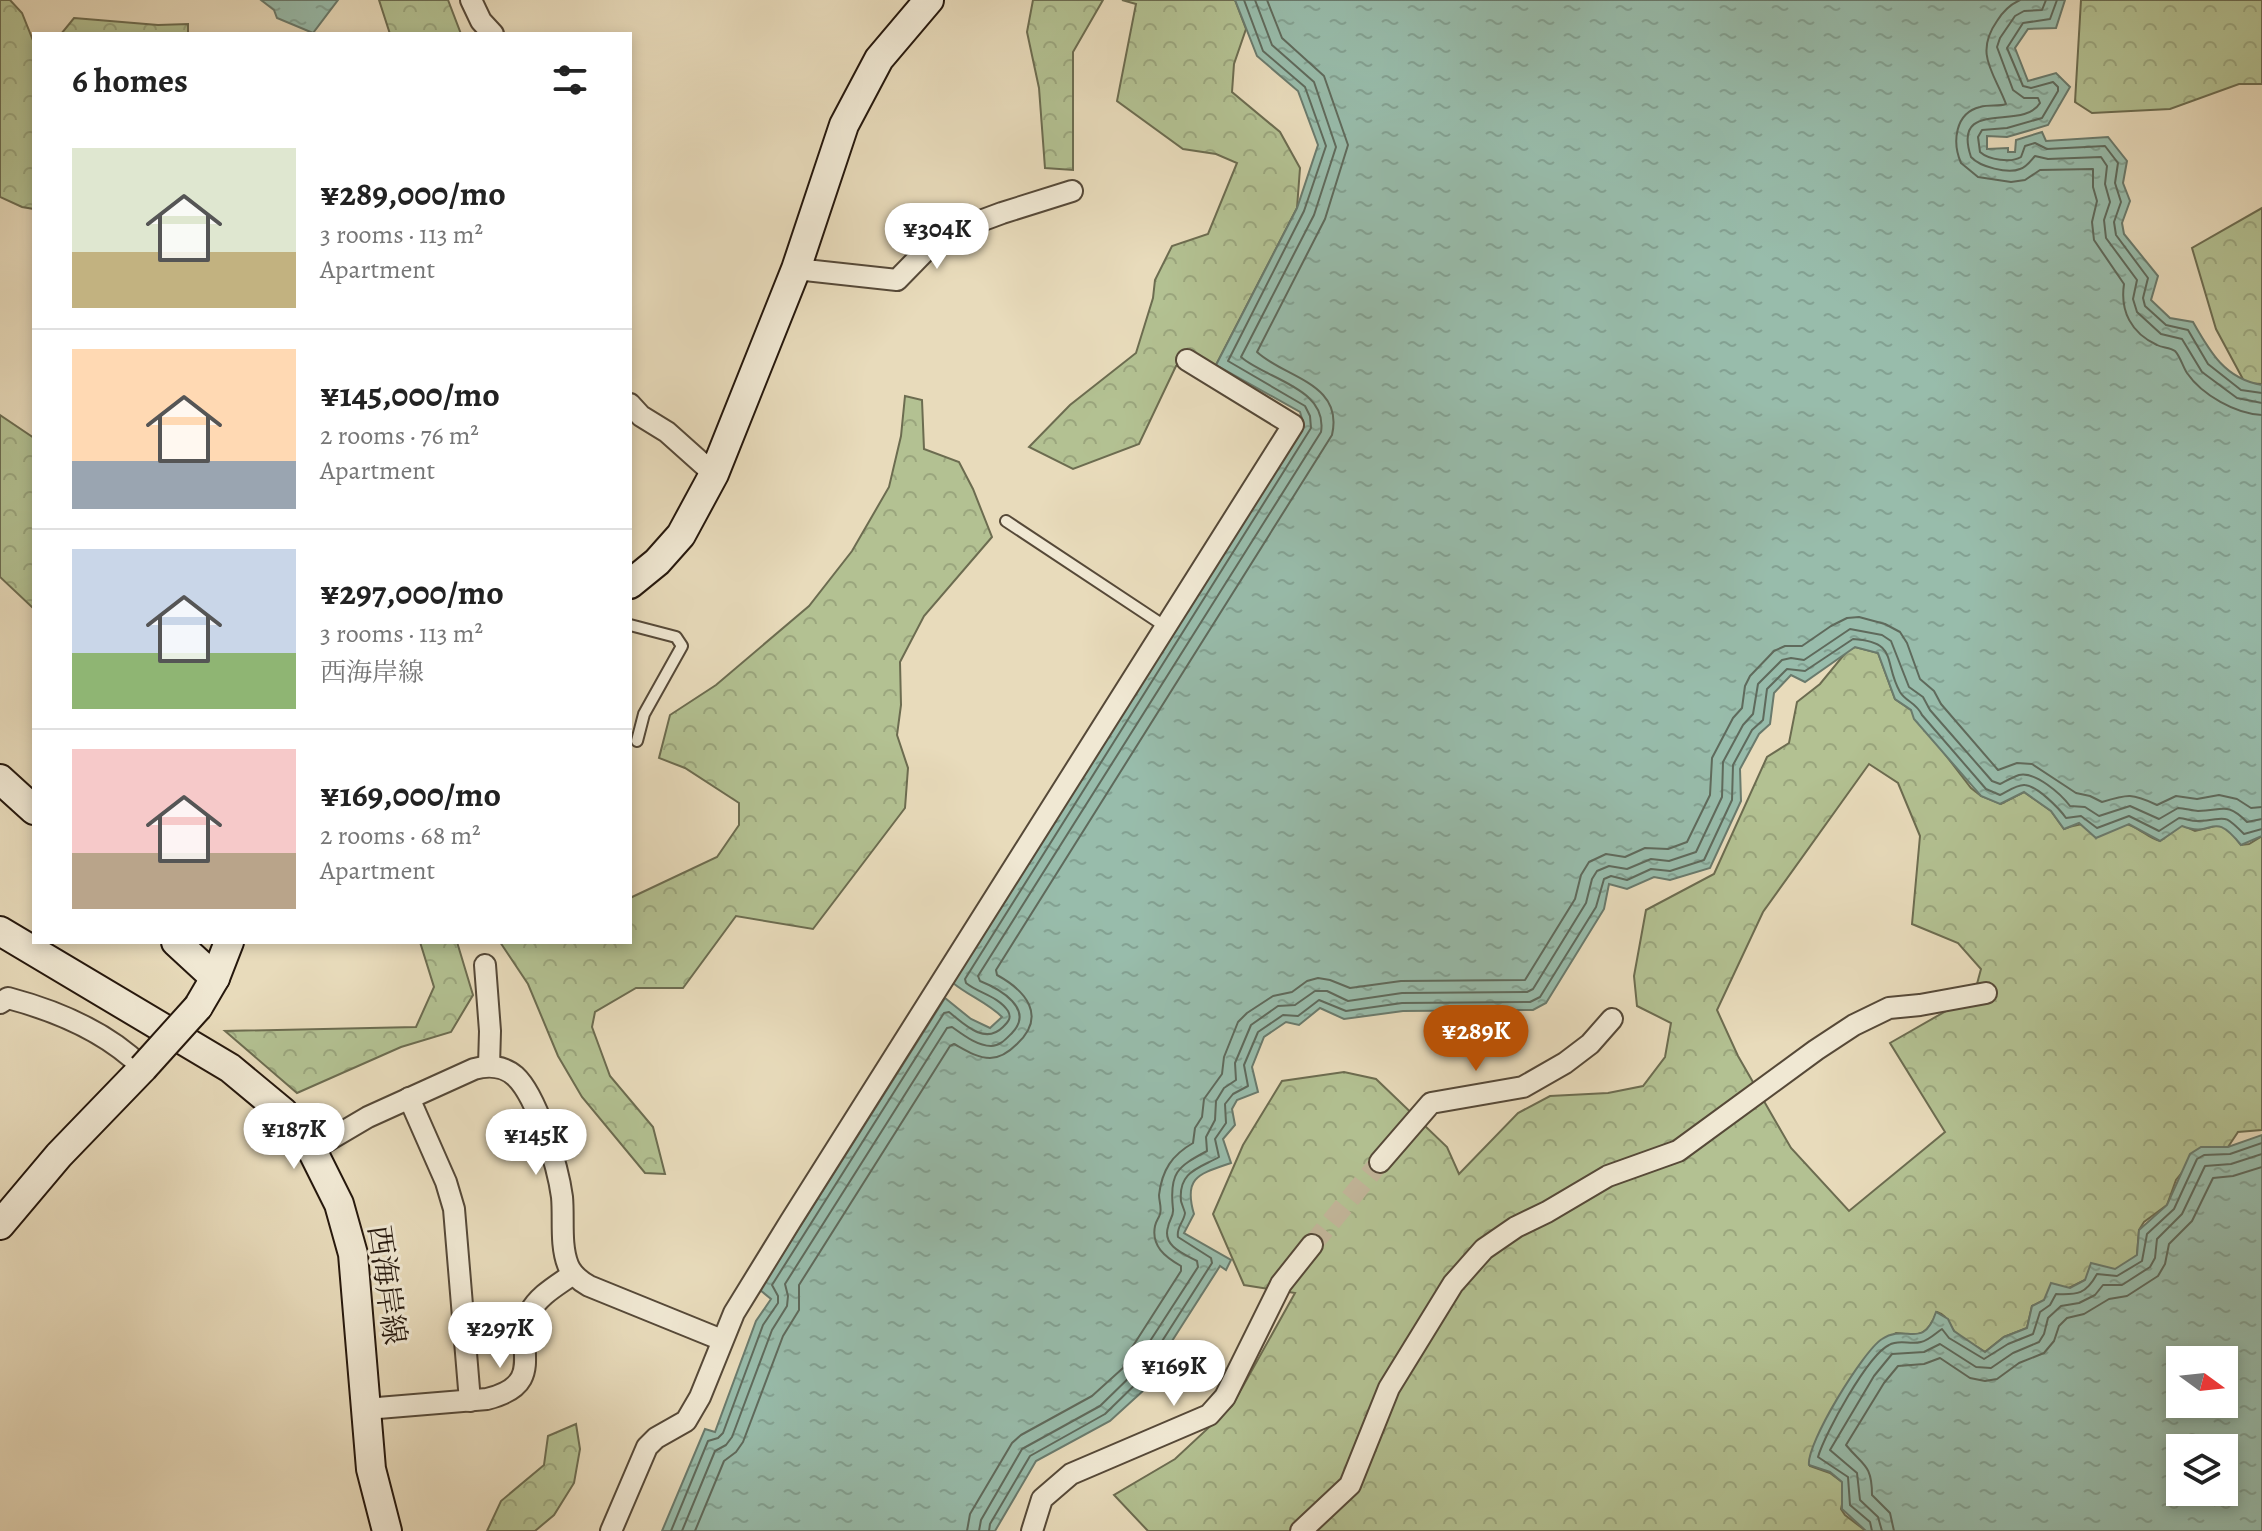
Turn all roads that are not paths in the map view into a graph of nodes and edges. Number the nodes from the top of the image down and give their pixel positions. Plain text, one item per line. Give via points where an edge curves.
1 (471, 0) edge
2 (929, 0) edge
3 (491, 32) edge
4 (1072, 191) dead end
5 (796, 269) junction
6 (1187, 360) dead end
7 (632, 406) edge
8 (714, 474) junction
9 (1006, 521) dead end
10 (632, 582) edge
11 (632, 626) edge
12 (1166, 627) junction
13 (637, 741) dead end
14 (0, 779) edge
15 (32, 808) edge
16 (0, 931) edge
17 (178, 944) edge
18 (228, 944) edge
19 (485, 965) dead end
20 (215, 978) junction
21 (1986, 993) dead end
22 (0, 1003) edge
23 (1612, 1019) dead end
24 (489, 1066) junction
25 (143, 1068) junction
26 (409, 1098) junction
27 (312, 1150) junction
28 (1380, 1162) tunnel mouth
29 (0, 1225) edge
30 (1312, 1245) tunnel mouth
31 (573, 1274) junction
32 (722, 1340) junction
33 (470, 1401) junction
34 (366, 1409) junction
35 (387, 1531) edge
36 (611, 1531) edge
37 (1032, 1531) edge
38 (1301, 1531) edge

1 - 3 street
2 - 5 street via 879,59 853,106
4 - 5 street via 940,236 897,280
5 - 8 street
6 - 12 street via 1293,425
7 - 8 street
8 - 10 street via 681,535
9 - 12 lane
11 - 13 lane via 676,637 682,646 644,714
12 - 32 street via 790,1222
14 - 15 street
16 - 27 street, 西海岸線 via 230,1068 283,1112
17 - 20 street
18 - 20 street
19 - 24 street
20 - 25 street, bridge via 198,1007
21 - 38 street via 1889,1008 1866,1019 1678,1151 1608,1176 1484,1249 1453,1284 1389,1388 1350,1485
22 - 25 street via 8,998 33,1004 91,1030 124,1049
23 - 28 street via 1590,1044 1523,1087 1431,1103
24 - 26 street
24 - 31 street via 510,1072 520,1082 549,1144 562,1197 566,1259
25 - 29 street
26 - 27 street
26 - 33 street via 454,1209
27 - 34 street, 西海岸線 via 336,1196 353,1254
30 - 37 street via 1281,1284 1225,1397 1209,1415 1071,1474 1042,1499
31 - 32 street via 589,1286
31 - 33 street via 531,1310 526,1363 518,1383 503,1395
32 - 36 street via 686,1421 647,1447
33 - 34 street
34 - 35 street, 西海岸線 via 373,1480

